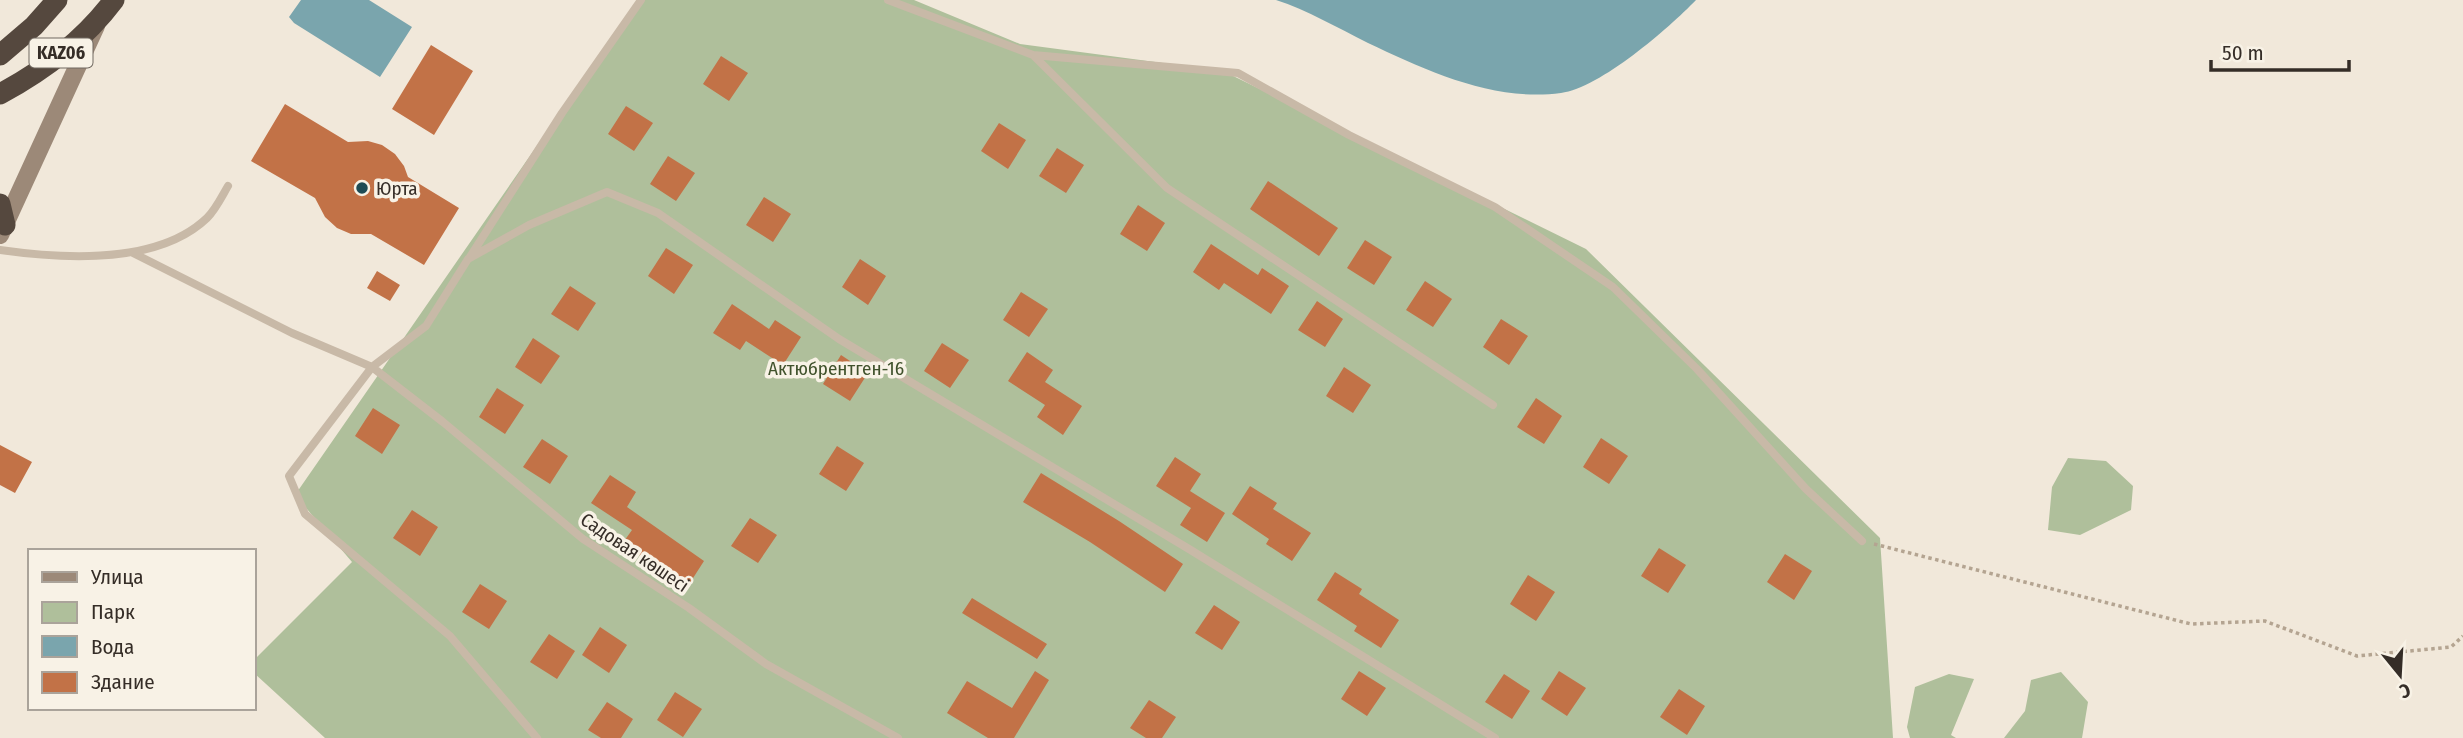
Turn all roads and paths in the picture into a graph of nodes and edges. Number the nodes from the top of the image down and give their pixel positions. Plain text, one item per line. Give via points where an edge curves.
1 (57, 0) edge
2 (106, 0) edge
3 (114, 0) edge
4 (640, 0) edge
5 (888, 0) edge
6 (98, 21) junction
7 (0, 55) edge
8 (1033, 55) junction
9 (0, 94) edge
10 (228, 186) dead end
11 (2, 221) edge
12 (0, 250) edge
13 (133, 253) junction
14 (468, 258) junction
15 (372, 367) junction
16 (1493, 405) dead end
17 (1862, 541) joint
18 (2463, 636) edge
19 (537, 738) edge
20 (898, 738) edge
21 (1495, 738) edge

1 - 7 highway, KАZ06
2 - 6 street
3 - 6 highway, KАZ06
4 - 14 lane
5 - 8 lane
6 - 9 highway, KАZ06 via 36,75
6 - 11 street
8 - 16 lane via 1167,188
8 - 17 lane via 1238,73 1349,135 1495,207 1613,287 1697,369 1806,489
10 - 13 lane via 208,217 180,237
12 - 13 lane via 43,256
13 - 15 lane, Садовая көшесі via 292,333
14 - 15 lane via 426,326
14 - 21 lane via 529,225 607,192 658,213 839,339
15 - 19 lane via 289,477 304,514 450,636
15 - 20 lane, Садовая көшесі via 583,539 766,664
17 - 18 path via 2191,624 2265,621 2357,656 2451,646

